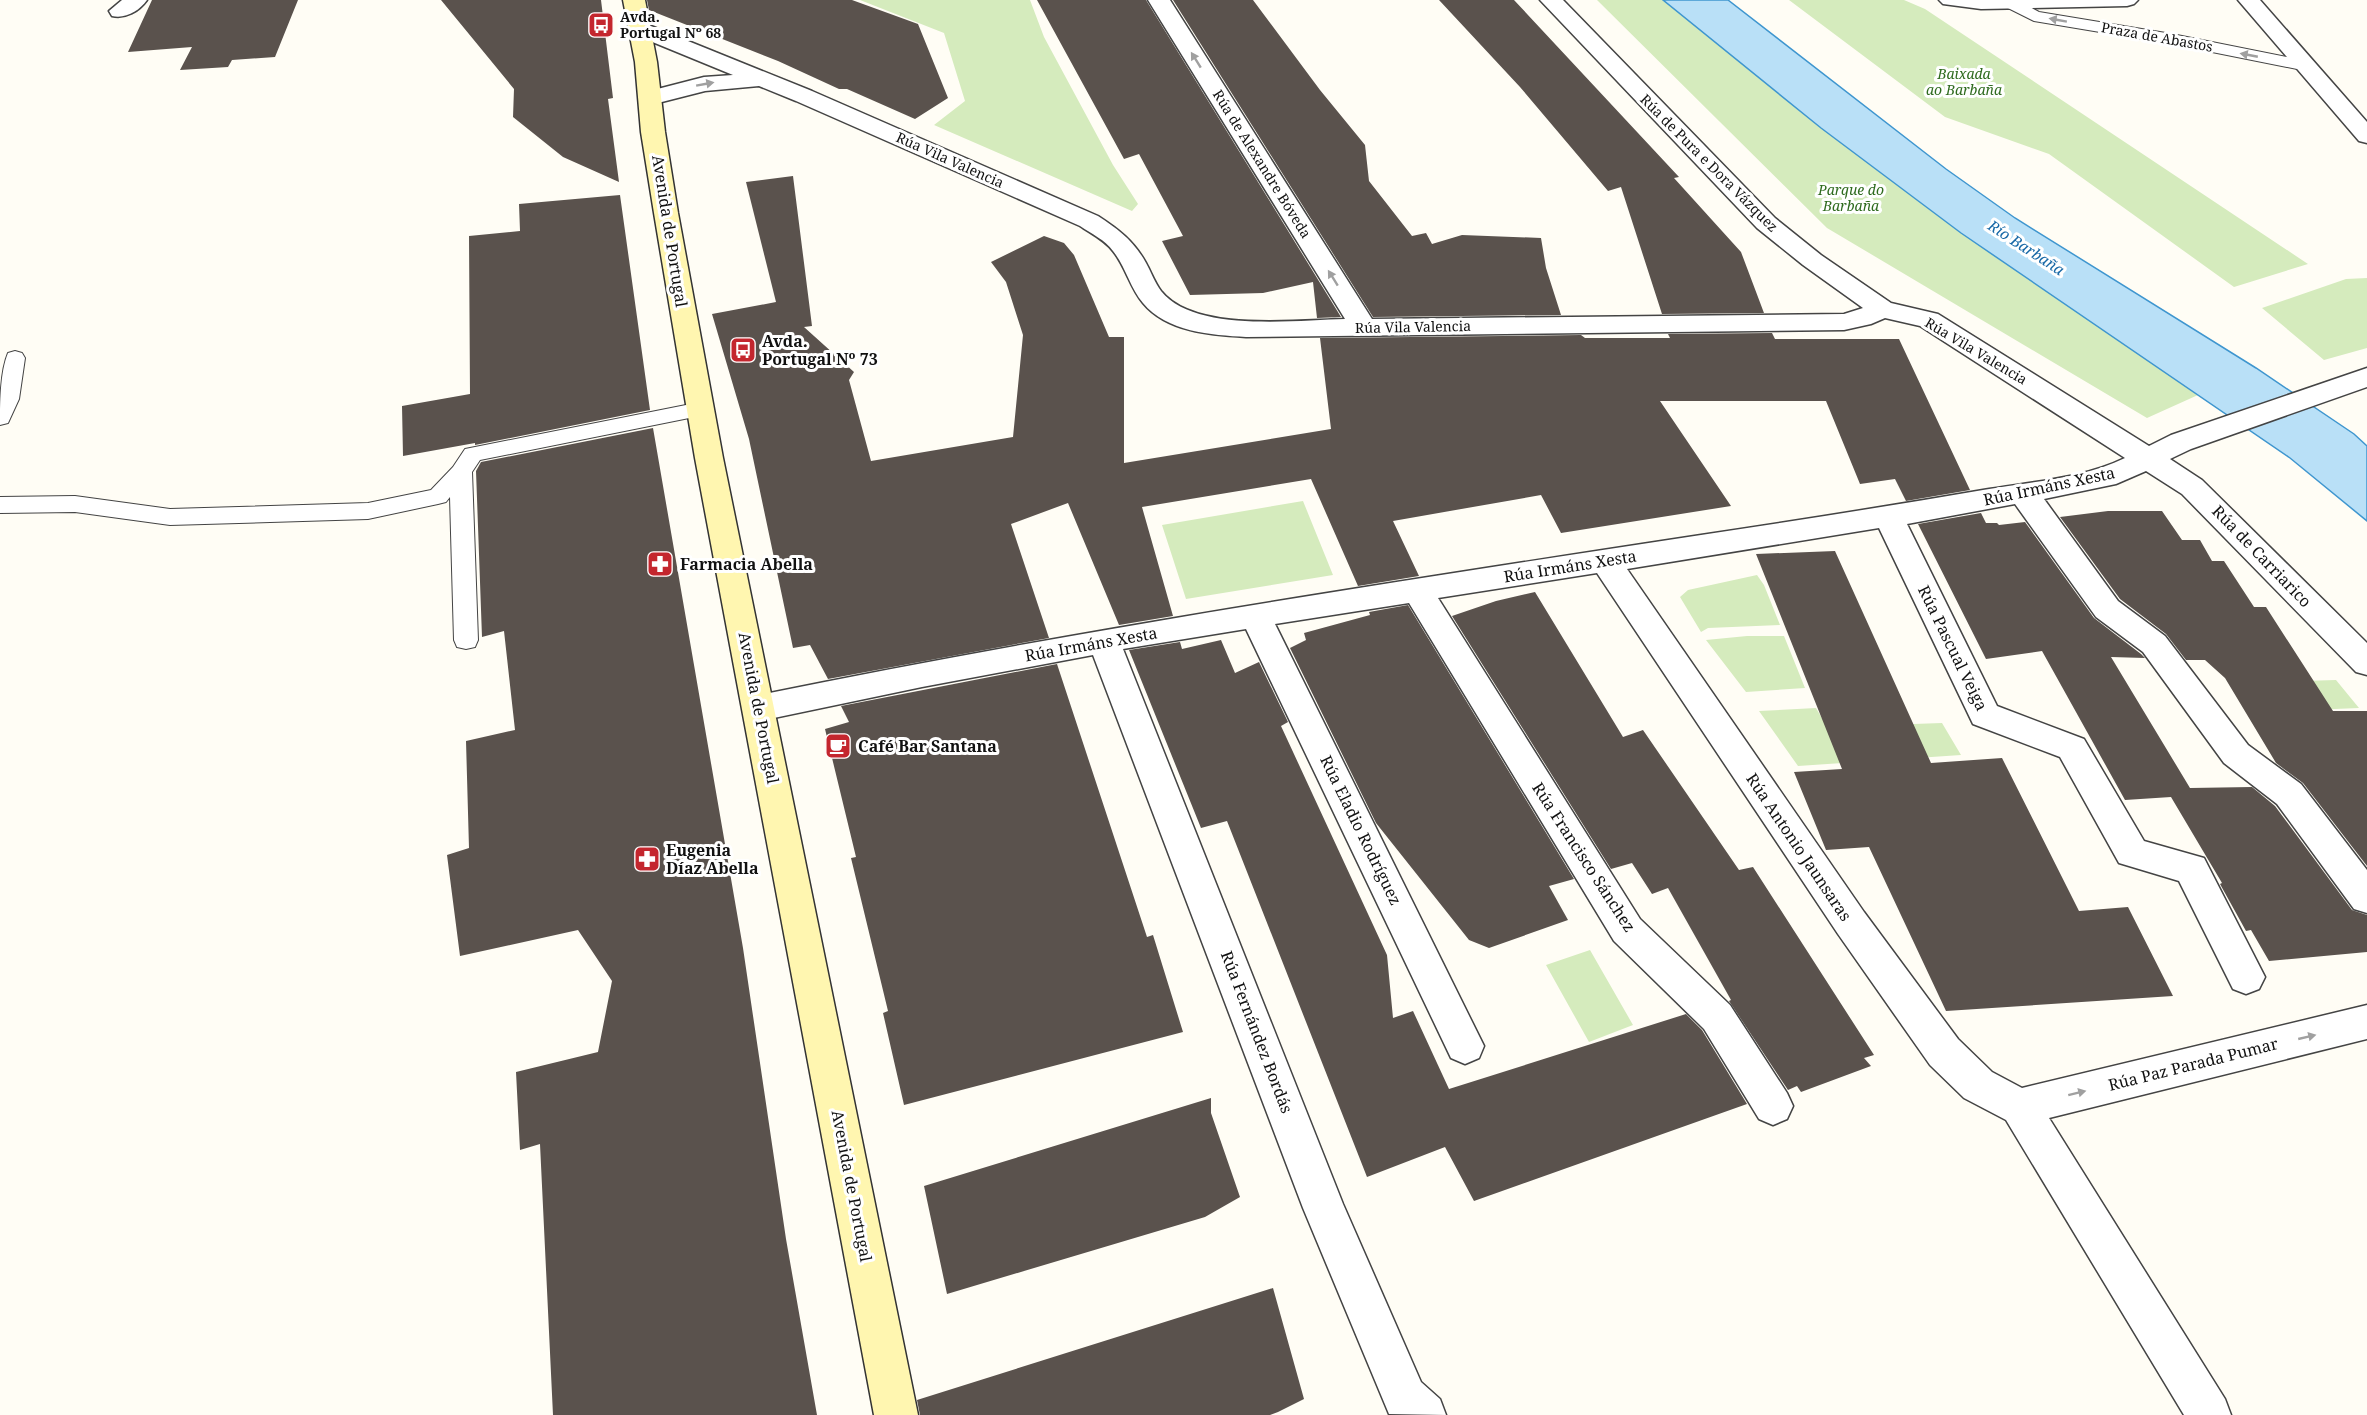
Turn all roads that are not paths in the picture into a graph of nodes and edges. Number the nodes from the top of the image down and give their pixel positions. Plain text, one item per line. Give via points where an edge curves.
1 (634, 0) edge
2 (1159, 0) edge
3 (1551, 0) edge
4 (1950, 0) edge
5 (2127, 0) edge
6 (2249, 0) edge
7 (2010, 3) junction
8 (641, 29) junction
9 (646, 62) junction
10 (722, 64) junction
11 (2307, 66) junction
12 (762, 80) junction
13 (650, 98) junction
14 (2367, 136) edge
15 (1882, 309) junction
16 (1364, 328) junction
17 (15, 358) dead end
18 (2362, 378) edge
19 (701, 409) junction
20 (0, 418) edge
21 (2148, 458) junction
22 (461, 472) junction
23 (2023, 494) junction
24 (0, 505) edge
25 (1888, 516) junction
26 (1605, 561) junction
27 (1417, 590) junction
28 (1255, 615) junction
29 (466, 640) dead end
30 (1104, 641) junction
31 (2367, 663) edge
32 (760, 708) junction
33 (2367, 898) edge
34 (2246, 977) dead end
35 (2367, 1022) edge
36 (1465, 1046) dead end
37 (1773, 1106) dead end
38 (2020, 1107) junction
39 (1414, 1407) edge
40 (896, 1415) edge
41 (2209, 1415) edge

1 - 8 street, Avenida de Portugal
16 -> 2 street, Rúa de Alexandre Bóveda
3 - 15 street, Rúa de Pura e Dora Vázquez via 1752,210 1812,260
4 - 7 street
5 - 7 street
6 - 11 street
11 -> 7 lane, Praza de Abastos via 2034,16
8 - 9 street, Avenida de Portugal
8 - 10 street, Rúa Vila Valencia
9 - 10 street
9 - 13 street, Avenida de Portugal
10 - 12 street, Rúa Vila Valencia
11 - 14 street
13 -> 12 street via 704,84
12 - 16 street, Rúa Vila Valencia via 1089,221 1125,249 1158,303 1193,322 1246,328
13 - 19 street, Avenida de Portugal
15 - 16 street, Rúa Vila Valencia via 1844,322
15 - 21 street, Rúa Vila Valencia via 1929,320
17 - 20 lane via 8,399
18 - 21 street, Rúa Irmáns Xesta via 2181,442
19 - 22 lane via 473,454
19 - 32 street, Avenida de Portugal
21 - 23 street, Rúa Irmáns Xesta via 2116,474
21 - 31 street, Rúa de Carriarico via 2212,504
22 - 24 lane via 438,496 368,511 170,517 75,504
22 - 29 lane
23 - 25 street, Rúa Irmáns Xesta
23 - 33 street via 2107,609 2154,644 2236,754 2289,794
25 - 26 street, Rúa Irmáns Xesta
25 - 34 street, Rúa Pascual Veiga via 1985,715 2072,748 2132,853 2191,869
26 - 27 street, Rúa Irmáns Xesta
26 - 38 street, Rúa Antonio Jaunsaras via 1845,915 1944,1052 1978,1085
27 - 28 street, Rúa Irmáns Xesta
27 - 37 street, Rúa Francisco Sánchez via 1627,930 1717,1017
28 - 30 street, Rúa Irmáns Xesta
28 - 36 street, Rúa Eladio Rodríguez
30 - 32 street, Rúa Irmáns Xesta
30 - 39 street, Rúa Fernández Bordás via 1324,1208
32 - 40 street, Avenida de Portugal
38 -> 35 street, Rúa Paz Parada Pumar
38 - 41 street

